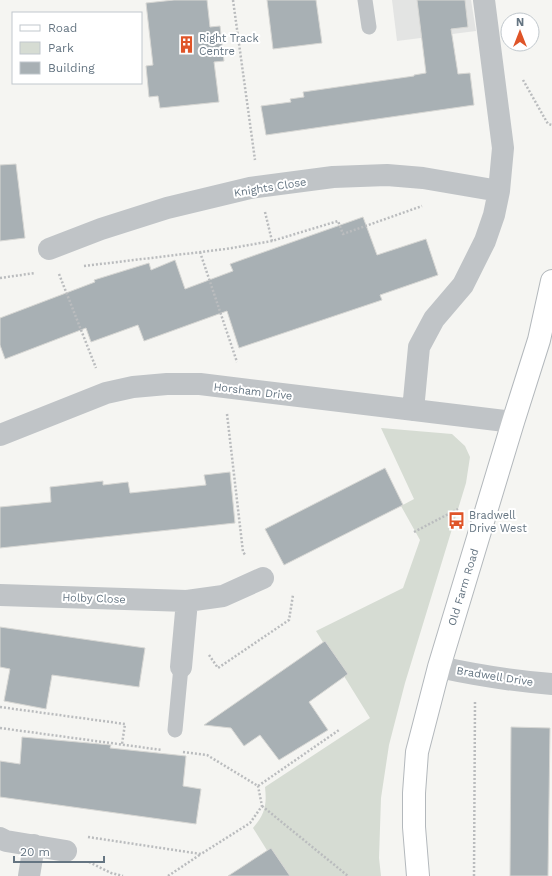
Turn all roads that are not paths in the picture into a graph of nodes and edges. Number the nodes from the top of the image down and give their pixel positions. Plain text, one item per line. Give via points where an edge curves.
1 (365, 0) edge
2 (484, 0) edge
3 (369, 27) dead end
4 (499, 191) junction
5 (49, 249) dead end
6 (552, 281) edge
7 (413, 410) junction
8 (512, 422) junction
9 (0, 435) edge
10 (264, 578) road end
11 (0, 595) edge
12 (187, 601) junction
13 (439, 666) junction
14 (181, 667) joint
15 (552, 684) edge
16 (175, 730) dead end
17 (0, 838) edge
18 (34, 845) junction
19 (66, 851) road end
20 (29, 876) edge
21 (418, 876) edge

1 - 3 lane
2 - 4 street via 503,148
4 - 5 street, Knights Close via 423,178 387,175 333,177 250,188 167,208
4 - 7 street via 486,241 463,284 434,319 419,347
6 - 8 street, Old Farm Road via 539,340
7 - 8 street, Horsham Drive
7 - 9 street, Horsham Drive via 200,384 167,384 106,393
8 - 13 street, Old Farm Road
10 - 12 street, Holby Close via 223,596
11 - 12 street, Holby Close
12 - 14 street
13 - 15 street, Bradwell Drive via 517,682
13 - 21 street, Old Farm Road via 417,752 414,827
14 - 16 lane
17 - 18 street
18 - 19 street
18 - 20 street

